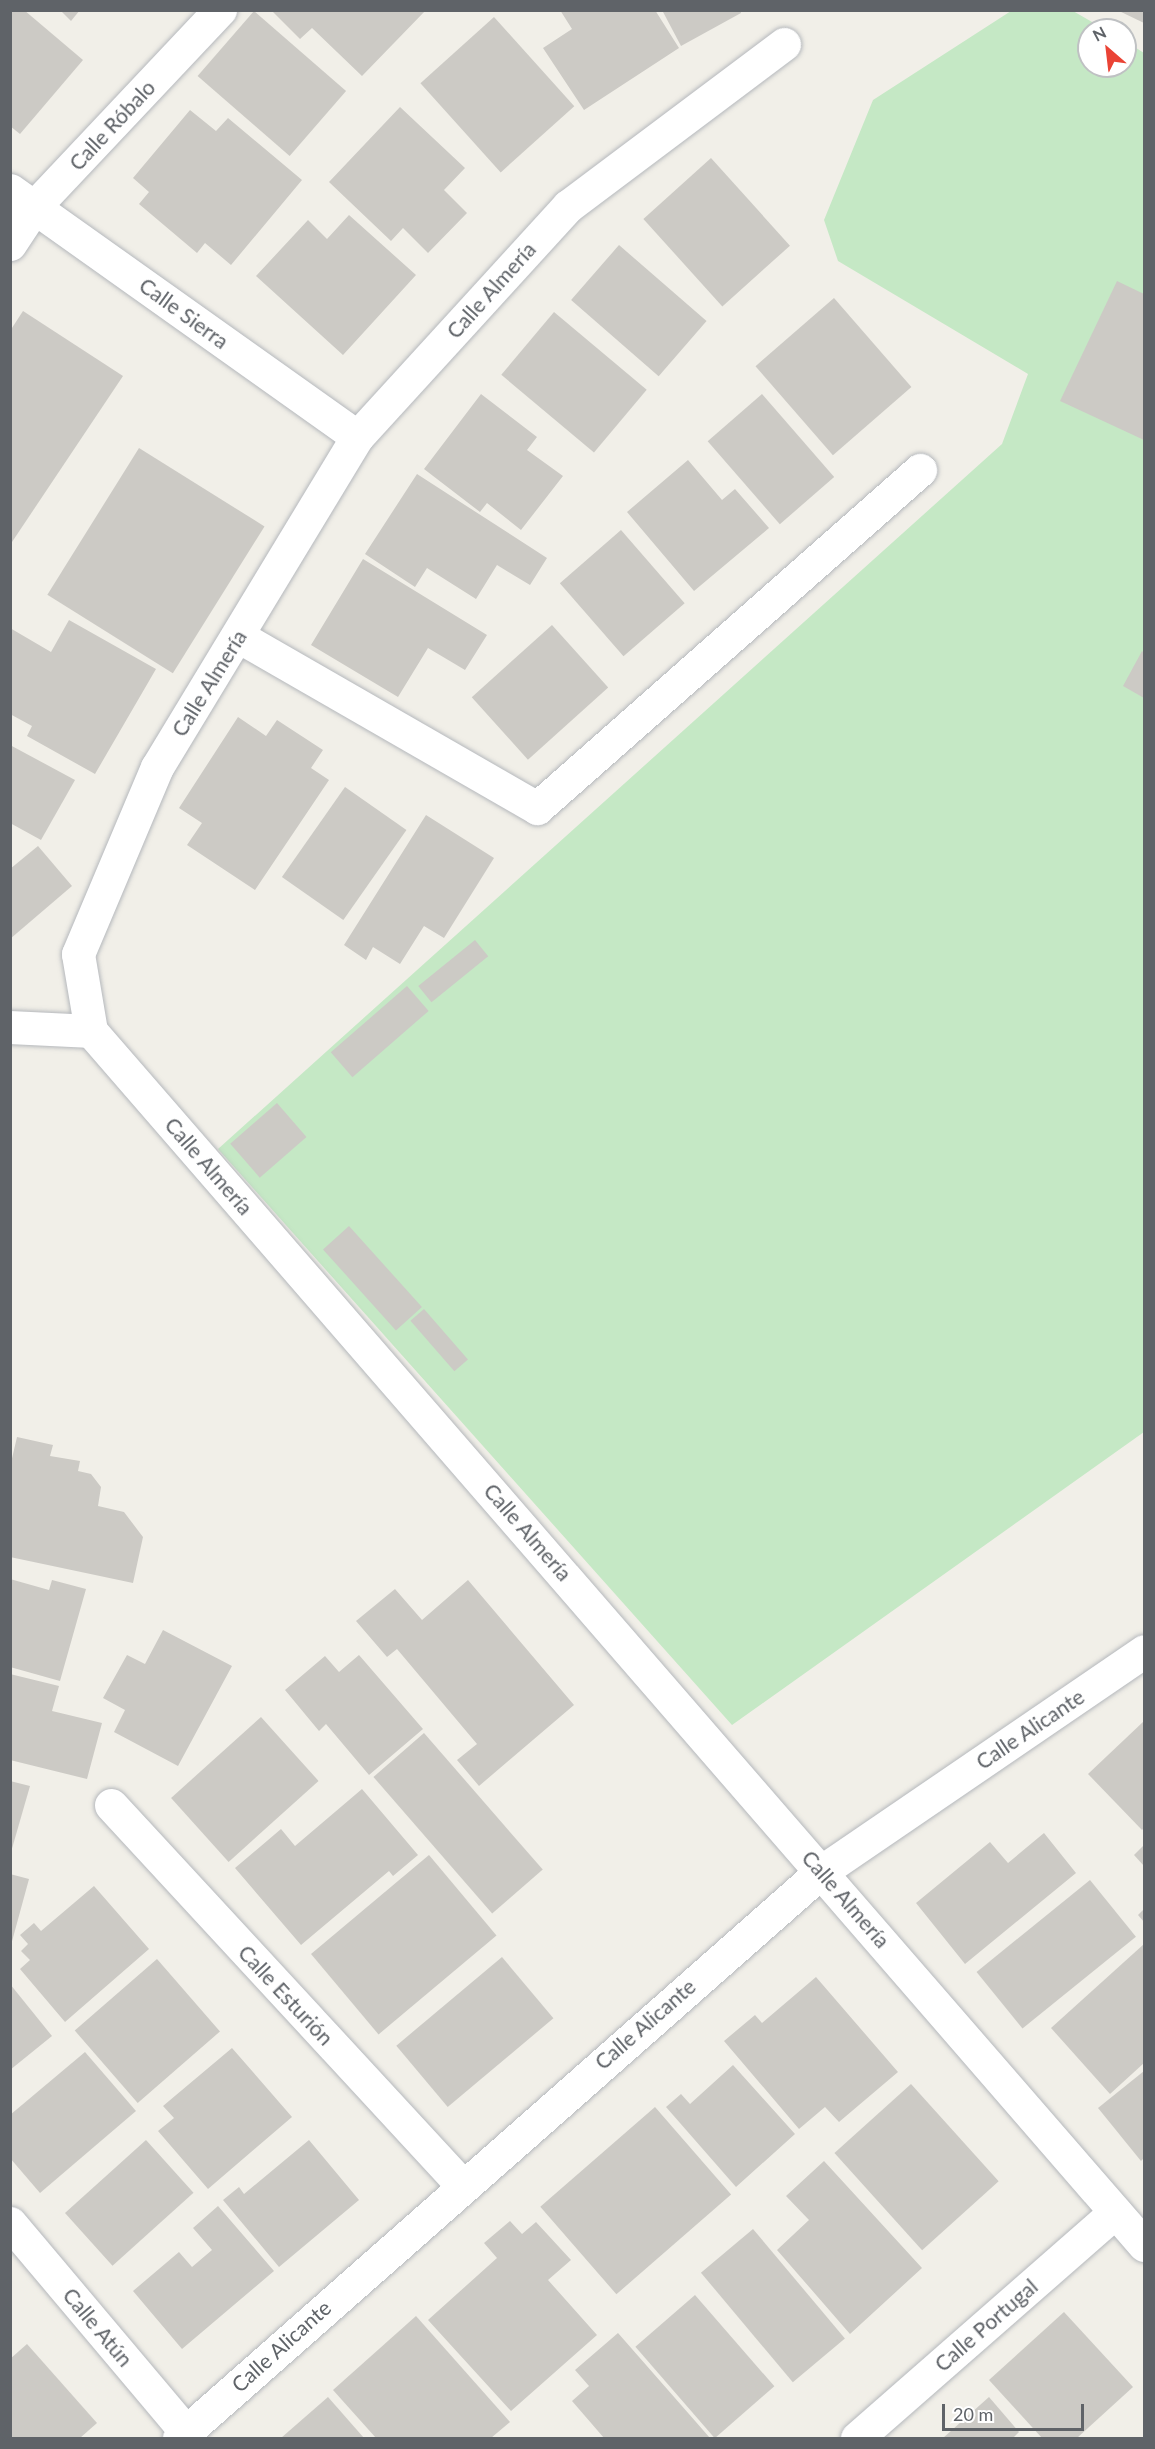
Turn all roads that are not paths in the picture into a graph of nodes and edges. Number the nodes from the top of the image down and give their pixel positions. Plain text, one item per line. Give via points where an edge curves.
1 (220, 10) edge
2 (784, 44) dead end
3 (23, 198) edge
4 (10, 244) edge
5 (357, 437) junction
6 (920, 470) dead end
7 (238, 636) junction
8 (10, 1027) edge
9 (91, 1030) junction
10 (1144, 1651) edge
11 (111, 1805) dead end
12 (822, 1871) junction
13 (461, 2184) junction
14 (1115, 2212) junction
15 (10, 2223) edge
16 (1144, 2245) edge
17 (182, 2435) edge
18 (857, 2439) edge

1 - 3 street, Calle Róbalo
2 - 5 street, Calle Almería via 568,206
3 - 4 street, Calle Róbalo
3 - 5 street, Calle Sierra
5 - 7 street, Calle Almería
6 - 7 street via 537,808
7 - 9 street, Calle Almería via 157,768 78,954
8 - 9 street
9 - 12 street, Calle Almería
10 - 12 street, Calle Alicante
11 - 13 street, Calle Esturión
12 - 13 street, Calle Alicante
12 - 14 street, Calle Almería
13 - 17 street, Calle Alicante
14 - 16 street, Calle Almería
14 - 18 street, Calle Portugal
15 - 17 street, Calle Atún

